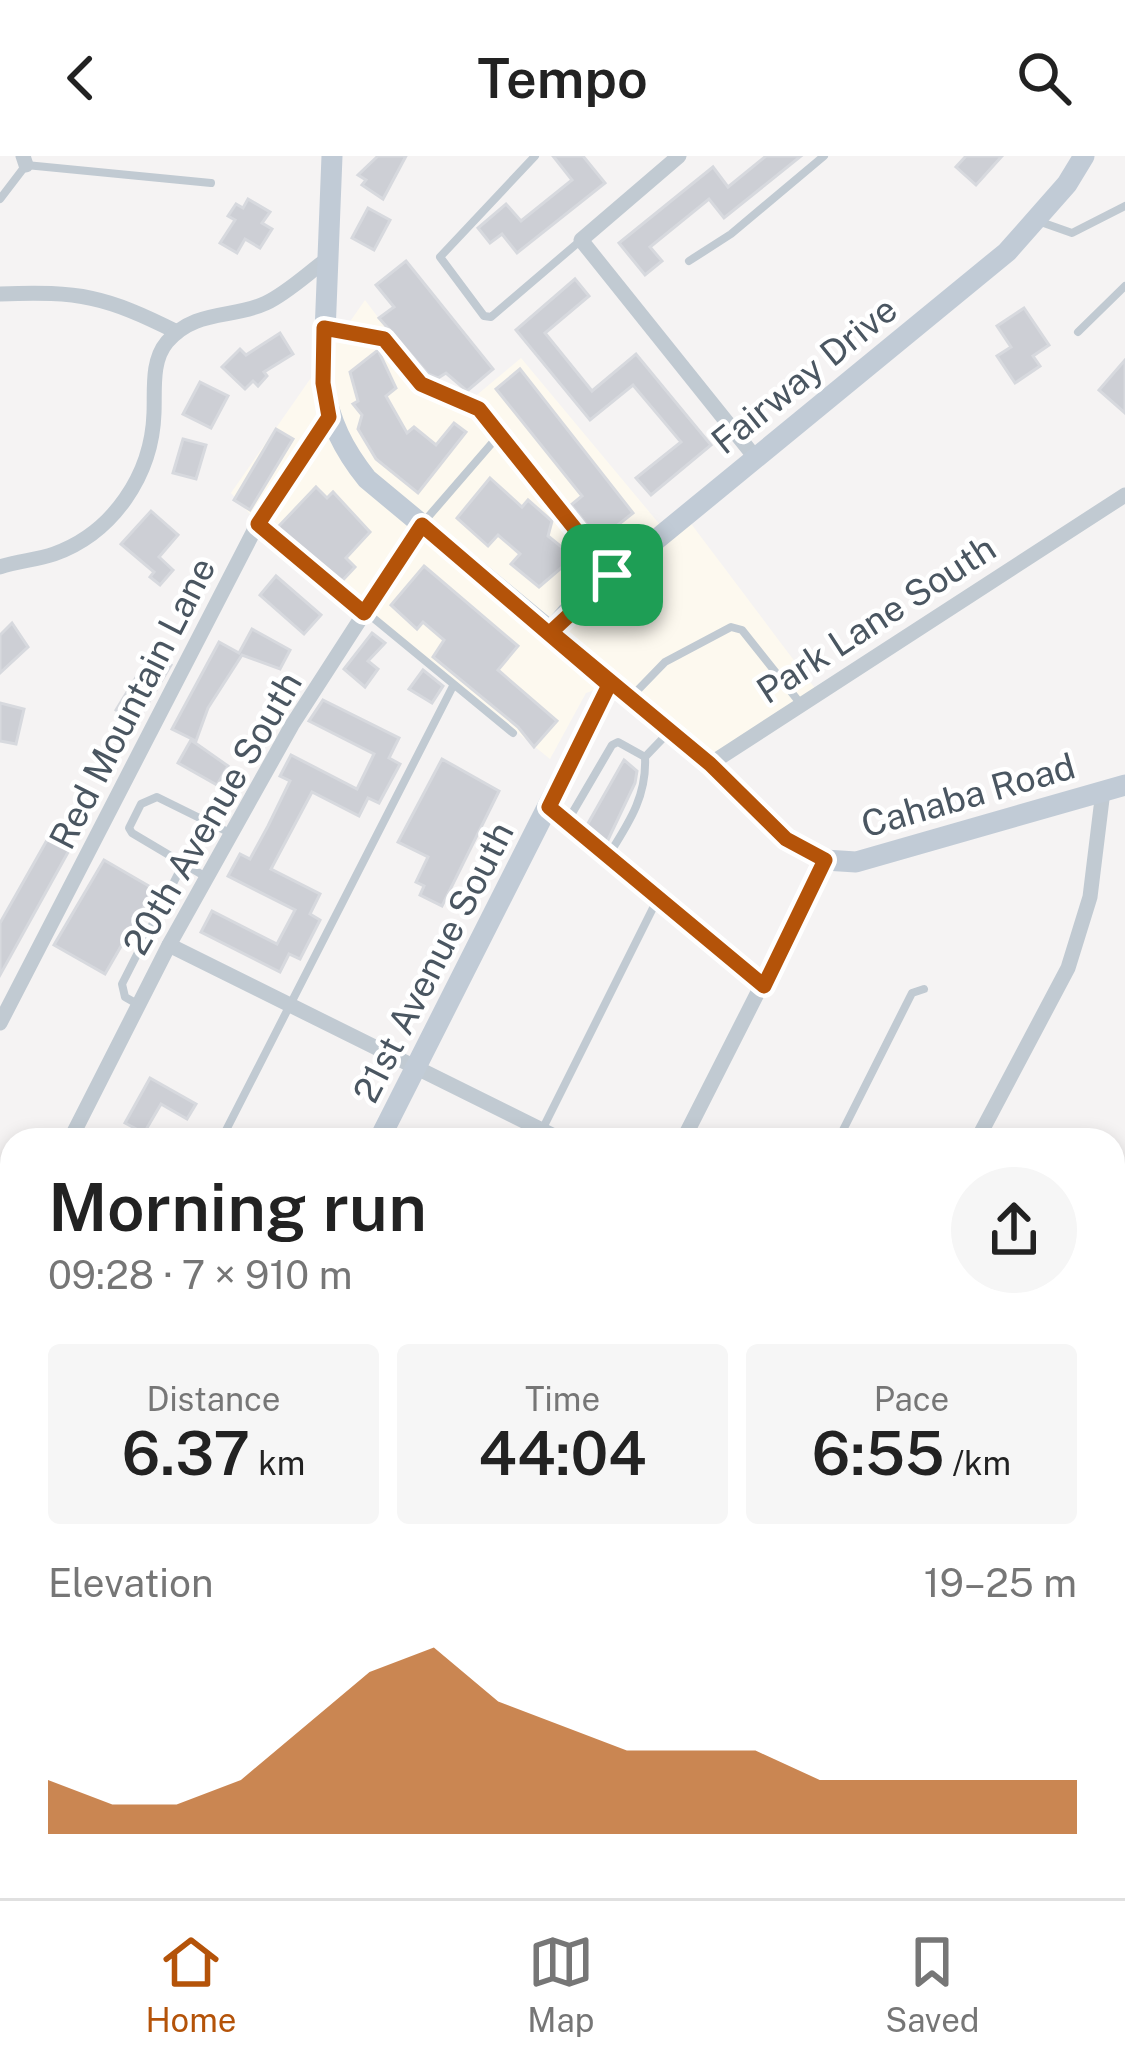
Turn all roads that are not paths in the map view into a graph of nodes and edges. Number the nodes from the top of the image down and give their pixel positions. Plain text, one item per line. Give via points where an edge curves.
1 (332, 156) edge
2 (536, 156) edge
3 (679, 156) edge
4 (824, 156) edge
5 (1084, 156) edge
6 (24, 160) edge
7 (211, 183) dead end
8 (0, 199) edge
9 (1125, 206) edge
10 (1037, 220) junction
11 (581, 240) junction
12 (326, 260) junction
13 (689, 261) dead end
14 (1125, 286) edge
15 (0, 294) edge
16 (324, 328) junction
17 (177, 332) junction
18 (1078, 332) dead end
19 (329, 417) junction
20 (501, 433) junction
21 (754, 456) junction
22 (1125, 495) edge
23 (258, 524) junction
24 (422, 525) junction
25 (0, 567) edge
26 (612, 575) junction
27 (364, 613) junction
28 (551, 632) junction
29 (609, 685) junction
30 (453, 686) junction
31 (628, 700) junction
32 (800, 703) junction
33 (669, 732) junction
34 (513, 733) dead end
35 (645, 757) junction
36 (710, 764) junction
37 (1114, 788) edge
38 (549, 807) junction
39 (567, 822) junction
40 (231, 834) junction
41 (608, 856) junction
42 (825, 860) junction
43 (183, 864) junction
44 (206, 878) junction
45 (658, 898) junction
46 (169, 945) junction
47 (764, 986) junction
48 (923, 989) dead end
49 (139, 1005) junction
50 (289, 1007) junction
51 (0, 1023) edge
52 (416, 1071) junction
53 (76, 1128) edge
54 (227, 1128) edge
55 (385, 1128) edge
56 (526, 1128) edge
57 (543, 1128) edge
58 (688, 1128) edge
59 (844, 1128) edge
60 (983, 1128) edge

1 - 12 street, Cahaba Road
2 - 11 lane via 440,257 491,317
3 - 11 street
4 - 13 lane
5 - 10 street, Fairway Drive
6 - 7 lane
6 - 8 lane
9 - 10 lane via 1072,232
10 - 21 street, Fairway Drive
11 - 21 street
12 - 16 street, Cahaba Road
12 - 17 street via 271,302 215,311
14 - 18 lane
15 - 17 street via 57,290 114,301
16 - 19 street, Cahaba Road
16 - 20 street via 384,339 421,384 479,409
17 - 25 street via 156,368 154,436 135,486 111,518 52,555
19 - 23 street, Red Mountain Lane
19 - 24 street, Cahaba Road via 367,479
20 - 24 lane
20 - 26 street
21 - 26 street, Fairway Drive
22 - 32 street, Park Lane South
23 - 27 lane
23 - 51 street, Red Mountain Lane
24 - 27 street, 20th Avenue South
24 - 28 street, Cahaba Road
26 - 28 street, Fairway Drive
27 - 30 lane
27 - 40 street, 20th Avenue South
28 - 29 street, Cahaba Road
29 - 31 street, Cahaba Road
29 - 38 street, 21st Avenue South
30 - 34 lane
30 - 50 lane
31 - 32 lane via 684,650 731,627 742,630
31 - 33 street, Cahaba Road
32 - 36 street, Park Lane South
33 - 35 lane
33 - 36 street, Cahaba Road
35 - 39 lane via 612,745
35 - 41 lane via 635,814
36 - 42 street, Cahaba Road via 769,825
37 - 42 street, Cahaba Road via 856,862
37 - 60 street via 1068,968
38 - 39 lane
38 - 52 street, 21st Avenue South
39 - 41 lane
40 - 43 lane via 157,797 146,799 130,830
40 - 44 street, 20th Avenue South
41 - 45 lane
42 - 47 street
43 - 44 lane
43 - 49 lane via 122,984
44 - 46 street, 20th Avenue South
45 - 47 lane
45 - 57 lane
46 - 49 street, 20th Avenue South
46 - 50 street
47 - 58 street
48 - 59 lane via 912,993
49 - 53 street, 20th Avenue South
50 - 52 street
50 - 54 lane
52 - 55 street, 21st Avenue South
52 - 56 street

